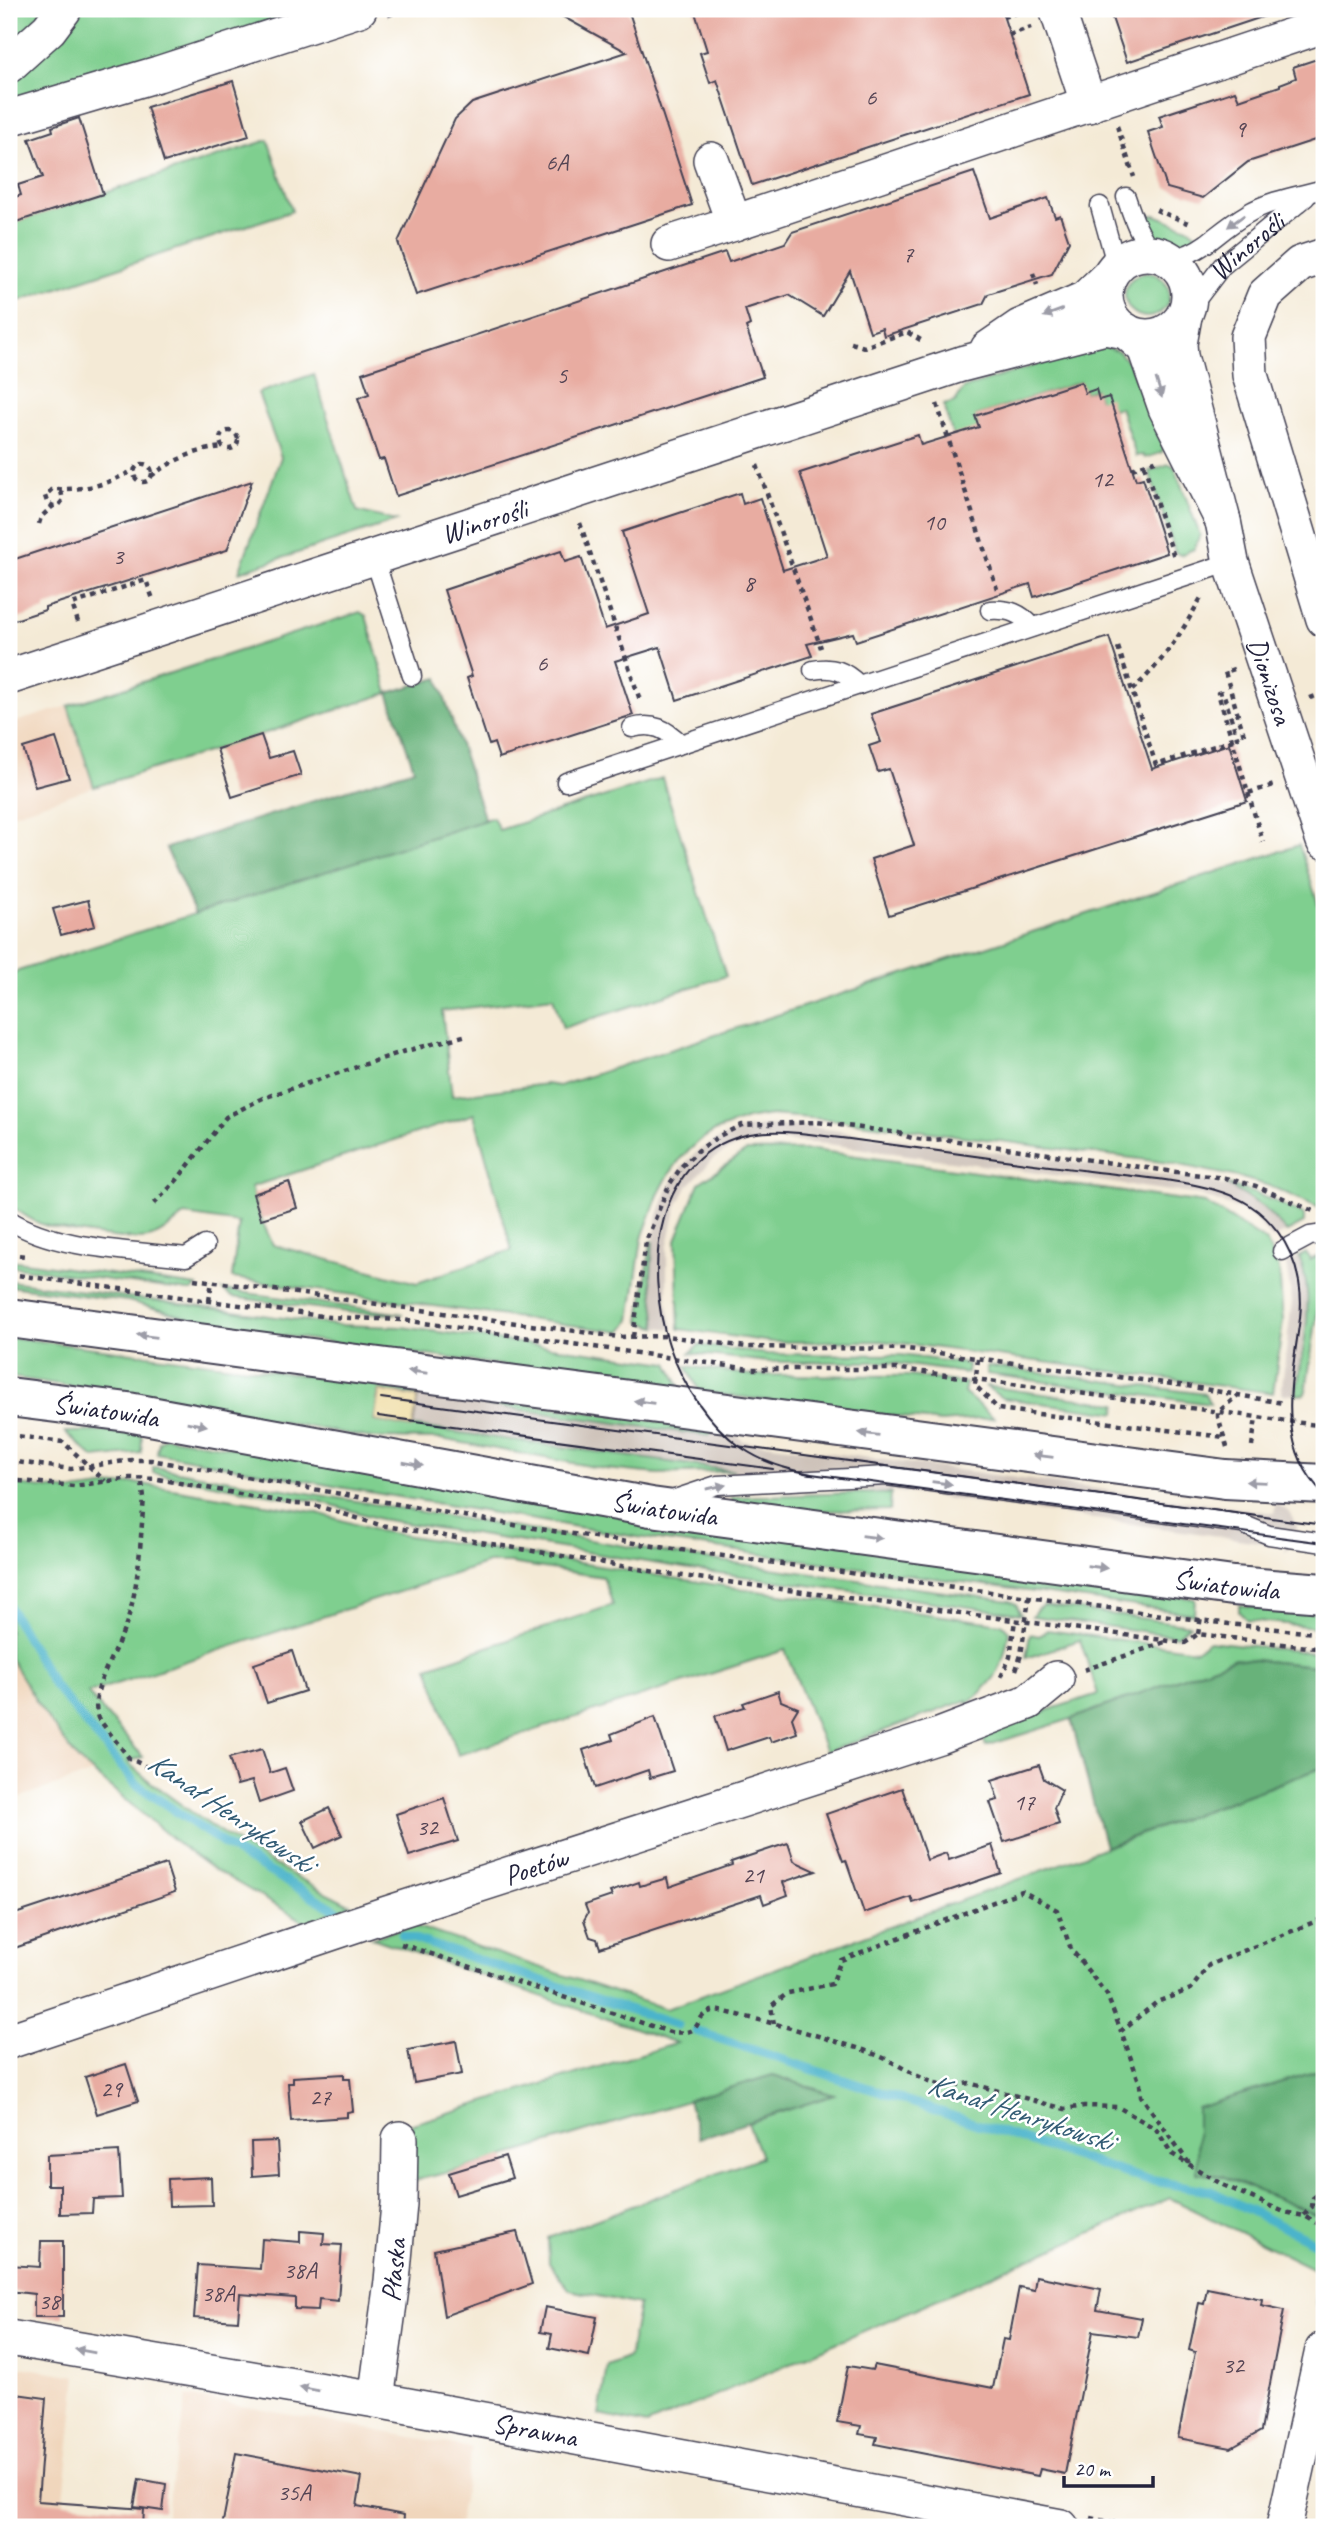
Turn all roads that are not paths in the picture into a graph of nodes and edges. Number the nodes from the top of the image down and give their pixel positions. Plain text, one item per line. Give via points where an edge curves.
1 (64, 9) edge
2 (359, 9) edge
3 (1045, 18) edge
4 (1324, 25) edge
5 (9, 65) edge
6 (1098, 102) junction
7 (9, 118) edge
8 (711, 160) dead end
9 (1323, 189) edge
10 (1131, 190) road end
11 (1100, 206) dead end
12 (734, 223) junction
13 (669, 244) dead end
14 (1160, 254) junction
15 (1324, 256) edge
16 (1109, 276) junction
17 (1184, 316) junction
18 (1126, 331) junction
19 (961, 364) junction
20 (1223, 521) junction
21 (374, 557) junction
22 (1231, 562) junction
23 (997, 609) road end
24 (1324, 619) edge
25 (1033, 627) junction
26 (821, 669) road end
27 (412, 676) dead end
28 (9, 677) edge
29 (859, 685) junction
30 (640, 726) road end
31 (681, 744) junction
32 (566, 782) dead end
33 (1324, 841) edge
34 (9, 1220) edge
35 (1324, 1234) edge
36 (205, 1245) dead end
37 (1282, 1251) dead end
38 (9, 1318) edge
39 (9, 1397) edge
40 (1324, 1484) edge
41 (651, 1507) junction
42 (1324, 1543) edge
43 (1324, 1593) edge
44 (1056, 1679) road end
45 (9, 2041) edge
46 (400, 2139) dead end
47 (9, 2338) edge
48 (1323, 2350) edge
49 (376, 2400) junction
50 (1061, 2527) edge
51 (1284, 2527) edge

1 - 5 street
2 - 7 street
3 - 6 street
4 - 6 street
6 - 12 street
8 - 12 street
9 -> 14 lane, Winorośli via 1255,209 1190,253
9 - 17 lane, Winorośli via 1297,203 1222,266
10 - 14 lane via 1140,236
11 - 16 lane via 1112,253
12 - 13 street
14 - 16 street via 1130,256
14 - 17 street via 1178,266 1189,285
15 - 24 street via 1300,264 1265,295 1248,337 1250,375
16 - 18 street via 1107,307
16 -> 19 street, Winorośli via 1085,299 1020,327
17 - 18 street via 1159,336
17 - 20 street, Dionizosa via 1180,356
18 - 19 street, Winorośli via 1086,330
18 -> 20 street, Dionizosa via 1145,348 1166,408
19 - 21 street, Winorośli
20 - 22 street, Dionizosa
21 - 27 lane
21 - 28 street, Winorośli
22 - 25 lane
22 - 33 street, Dionizosa
23 - 25 lane via 1017,612
25 - 29 lane
26 - 29 lane via 848,673
29 - 31 lane
30 - 31 lane via 656,726
31 - 32 lane
34 - 36 lane via 52,1240 79,1244 186,1257
35 - 37 lane
40 -> 38 street via 1225,1479
39 -> 41 street, Światowida via 128,1412
41 -> 42 lane via 717,1485 887,1476 1242,1524 1269,1535
41 -> 43 street, Światowida via 1233,1586
44 - 45 street, Poetów via 1028,1702 950,1732
46 - 49 street, Płaska via 394,2268
49 -> 47 street, Sprawna
48 - 51 street
49 - 50 street, Sprawna

